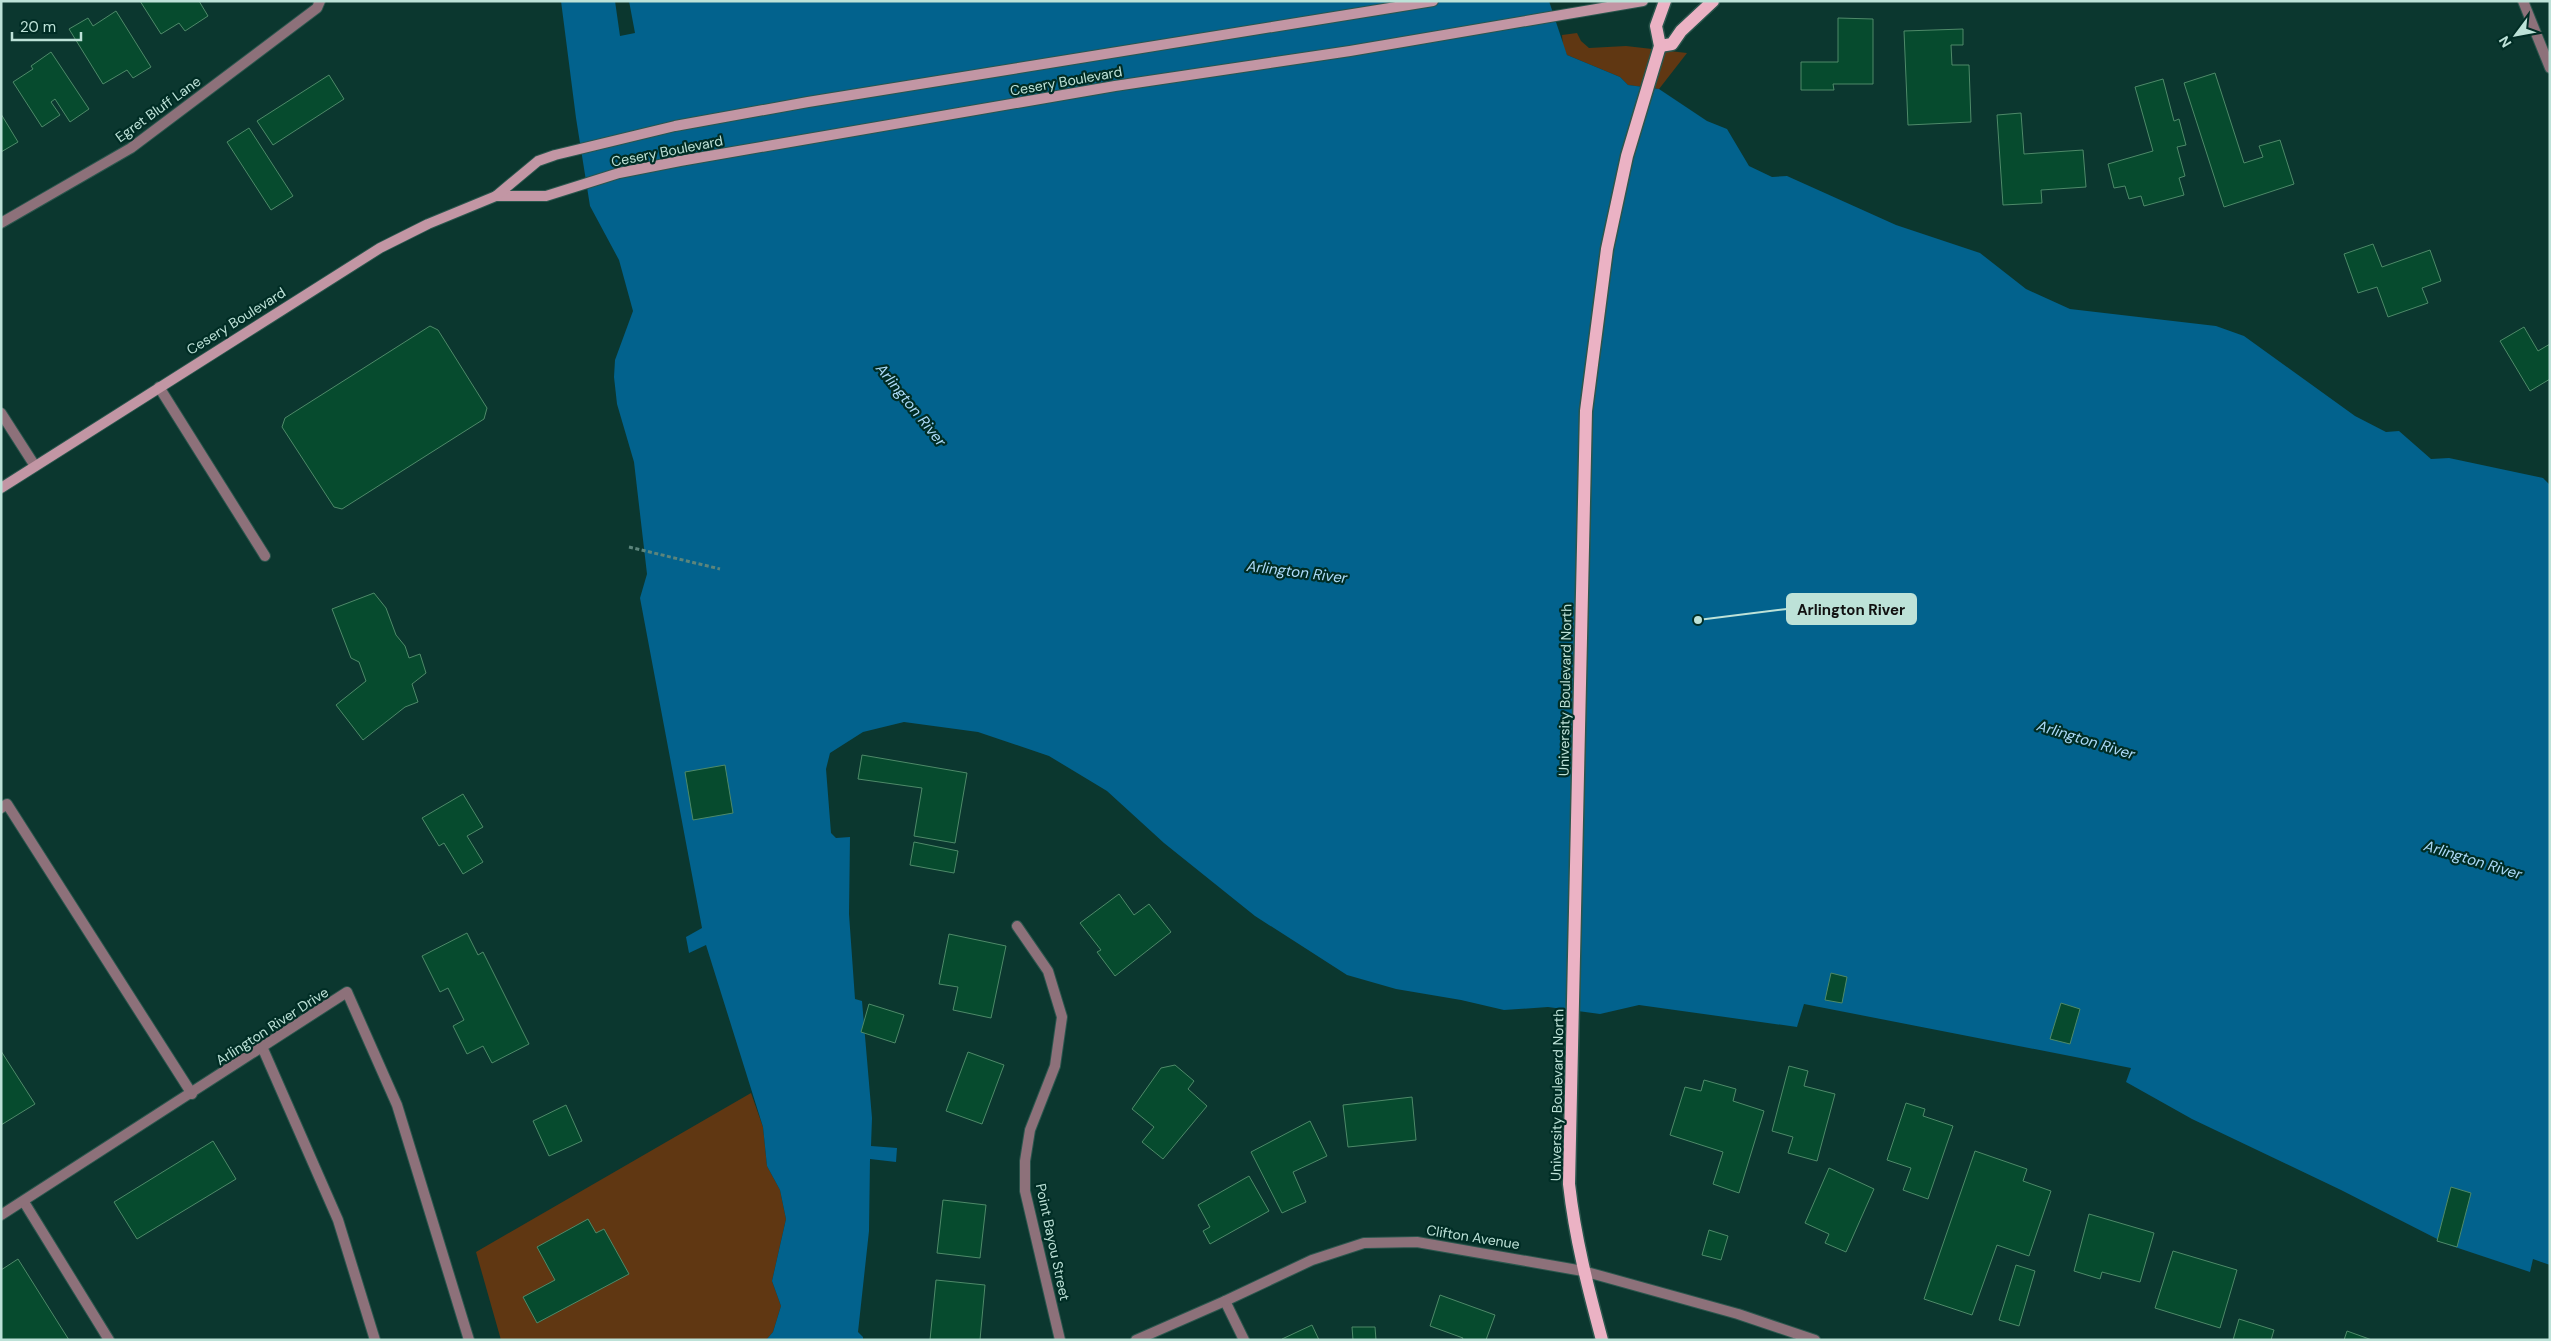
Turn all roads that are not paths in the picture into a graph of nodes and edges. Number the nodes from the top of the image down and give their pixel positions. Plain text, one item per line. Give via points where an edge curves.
1 (320, 1) edge
2 (1432, 1) edge
3 (1644, 1) edge
4 (1665, 1) edge
5 (1714, 1) edge
6 (2524, 1) edge
7 (1660, 46) junction
8 (2550, 68) edge
9 (496, 196) junction
10 (1, 223) edge
11 (159, 387) junction
12 (1, 413) edge
13 (35, 466) junction
14 (1, 488) edge
15 (265, 556) dead end
16 (1, 808) edge
17 (1017, 926) dead end
18 (263, 1049) junction
19 (192, 1094) junction
20 (24, 1202) junction
21 (1, 1215) edge
22 (1583, 1271) junction
23 (1225, 1302) junction
24 (109, 1340) edge
25 (375, 1340) edge
26 (468, 1340) edge
27 (1060, 1340) edge
28 (1136, 1340) edge
29 (1244, 1340) edge
30 (1602, 1340) edge
31 (1815, 1340) edge

1 - 10 street, Egret Bluff Lane via 316,8 131,148
2 - 9 main road, Cesery Boulevard via 675,126 538,161
3 - 9 main road, Cesery Boulevard via 1115,86 680,161 619,174 546,196
4 - 7 main road, University Boulevard North via 1656,26
5 - 7 main road via 1681,31 1672,44
6 - 8 street
7 - 22 main road, University Boulevard North via 1627,156 1607,249 1586,411 1569,1184
9 - 11 main road, Cesery Boulevard via 380,248
11 - 13 main road, Cesery Boulevard
11 - 15 street
12 - 13 street
13 - 14 main road, Cesery Boulevard
16 - 19 street via 7,804
17 - 27 street, Point Bayou Street via 1048,971 1062,1017 1056,1066 1030,1130 1025,1160 1025,1191
18 - 19 street, Arlington River Drive
18 - 25 street via 338,1220
18 - 26 street, Arlington River Drive via 347,992 397,1105
19 - 20 street, Arlington River Drive
20 - 21 street, Arlington River Drive
20 - 24 street
22 - 23 street, Clifton Avenue via 1417,1242 1364,1243 1312,1260
22 - 30 main road, University Boulevard North
22 - 31 street, Clifton Avenue via 1738,1314
23 - 28 street, Clifton Avenue
23 - 29 street

